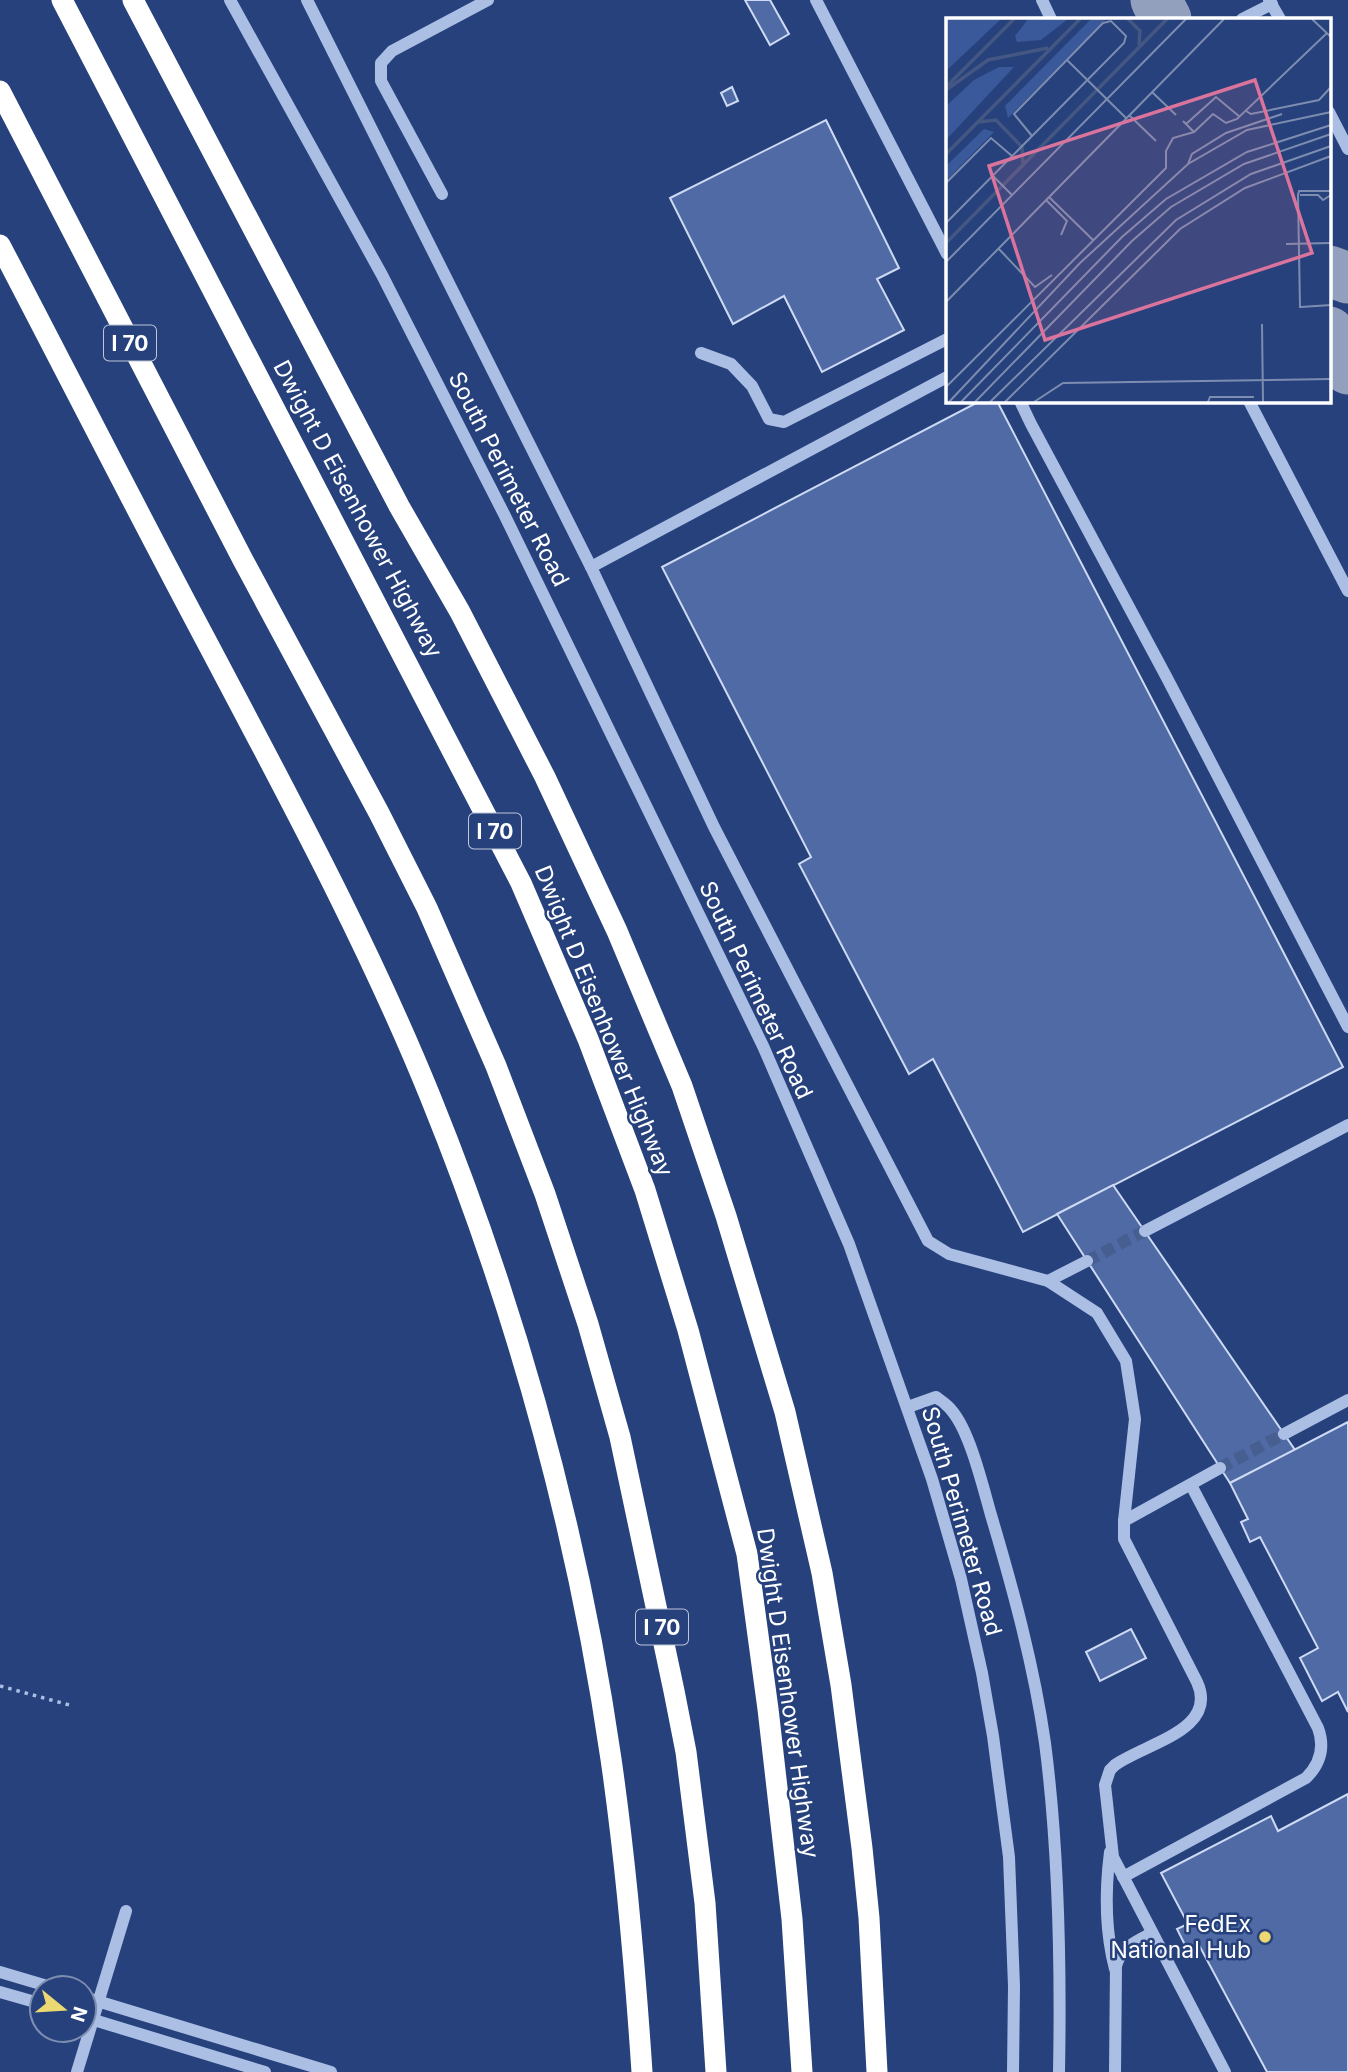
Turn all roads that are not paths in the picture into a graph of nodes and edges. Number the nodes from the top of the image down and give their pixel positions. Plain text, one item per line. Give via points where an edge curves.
1 (62, 0) edge
2 (69, 0) edge
3 (133, 0) edge
4 (230, 0) edge
5 (307, 0) edge
6 (488, 0) edge
7 (816, 0) edge
8 (1042, 0) edge
9 (1270, 2) edge
10 (1051, 18) edge
11 (1244, 18) edge
12 (1279, 18) edge
13 (105, 80) junction
14 (0, 91) edge
15 (0, 98) edge
16 (1330, 114) edge
17 (16, 125) junction
18 (1348, 149) edge
19 (442, 194) dead end
20 (0, 245) edge
21 (946, 252) edge
22 (946, 340) edge
23 (701, 353) dead end
24 (946, 378) edge
25 (1020, 402) edge
26 (1250, 402) edge
27 (591, 567) junction
28 (1348, 591) edge
29 (1348, 1027) edge
30 (1348, 1125) edge
31 (1145, 1231) tunnel mouth
32 (1087, 1261) tunnel mouth
33 (1048, 1281) junction
34 (1348, 1400) edge
35 (908, 1407) junction
36 (1284, 1434) tunnel mouth
37 (1220, 1468) tunnel mouth
38 (1191, 1485) junction
39 (1124, 1521) junction
40 (1111, 1848) junction
41 (1123, 1877) junction
42 (126, 1911) dead end
43 (1152, 1933) junction
44 (0, 1972) edge
45 (1116, 1973) junction
46 (28, 1980) edge
47 (0, 1992) edge
48 (28, 2000) edge
49 (99, 2001) joint
50 (98, 2021) edge
51 (83, 2044) edge
52 (77, 2072) edge
53 (265, 2072) edge
54 (331, 2072) edge
55 (642, 2072) edge
56 (716, 2072) edge
57 (802, 2072) edge
58 (877, 2072) edge
59 (1013, 2072) edge
60 (1059, 2072) edge
61 (1115, 2072) edge
62 (1225, 2072) edge

1 - 13 highway, Dwight D Eisenhower Highway / I 70
2 - 13 highway
3 - 58 highway via 545,777 682,1086 785,1412 822,1573 842,1685 862,1848
4 - 35 street, South Perimeter Road via 458,423 763,1046 849,1244
5 - 27 street
6 - 19 street via 392,51 381,64 382,81
7 - 21 street
8 - 10 street
9 - 11 street
9 - 12 street
13 - 57 highway, Dwight D Eisenhower Highway / I 70 via 521,883 588,1039 645,1190 688,1330 747,1554 792,1919
14 - 17 highway, I 70
15 - 17 highway
16 - 18 street
17 - 56 highway, I 70 via 415,884 476,1019 541,1183 617,1426 669,1665 686,1752 705,1903
20 - 55 highway via 340,898 418,1069 470,1200 519,1349 577,1570 619,1821
22 - 23 street via 784,422 769,419 752,386 731,364
24 - 27 street
25 - 29 street via 1169,676
26 - 28 street
27 - 33 street via 714,827 928,1241 948,1254
30 - 31 street
32 - 33 street
33 - 39 street via 1097,1313 1126,1361 1135,1419
34 - 36 street
35 - 59 street, South Perimeter Road via 961,1579 993,1736 1012,1901
35 - 60 street via 936,1397 952,1410 960,1426 1003,1555 1027,1651 1045,1741 1055,1848
37 - 38 street
38 - 39 street
38 - 41 street via 1318,1728 1320,1754 1306,1778
39 - 40 street via 1124,1538 1202,1699 1194,1721 1110,1770 1105,1785
40 - 41 street
40 - 45 street via 1109,1945
41 - 43 street
42 - 49 street
43 - 45 street via 1123,1952
43 - 62 street
44 - 46 street
45 - 61 street
47 - 48 street
49 - 54 street
50 - 53 street
51 - 52 street

